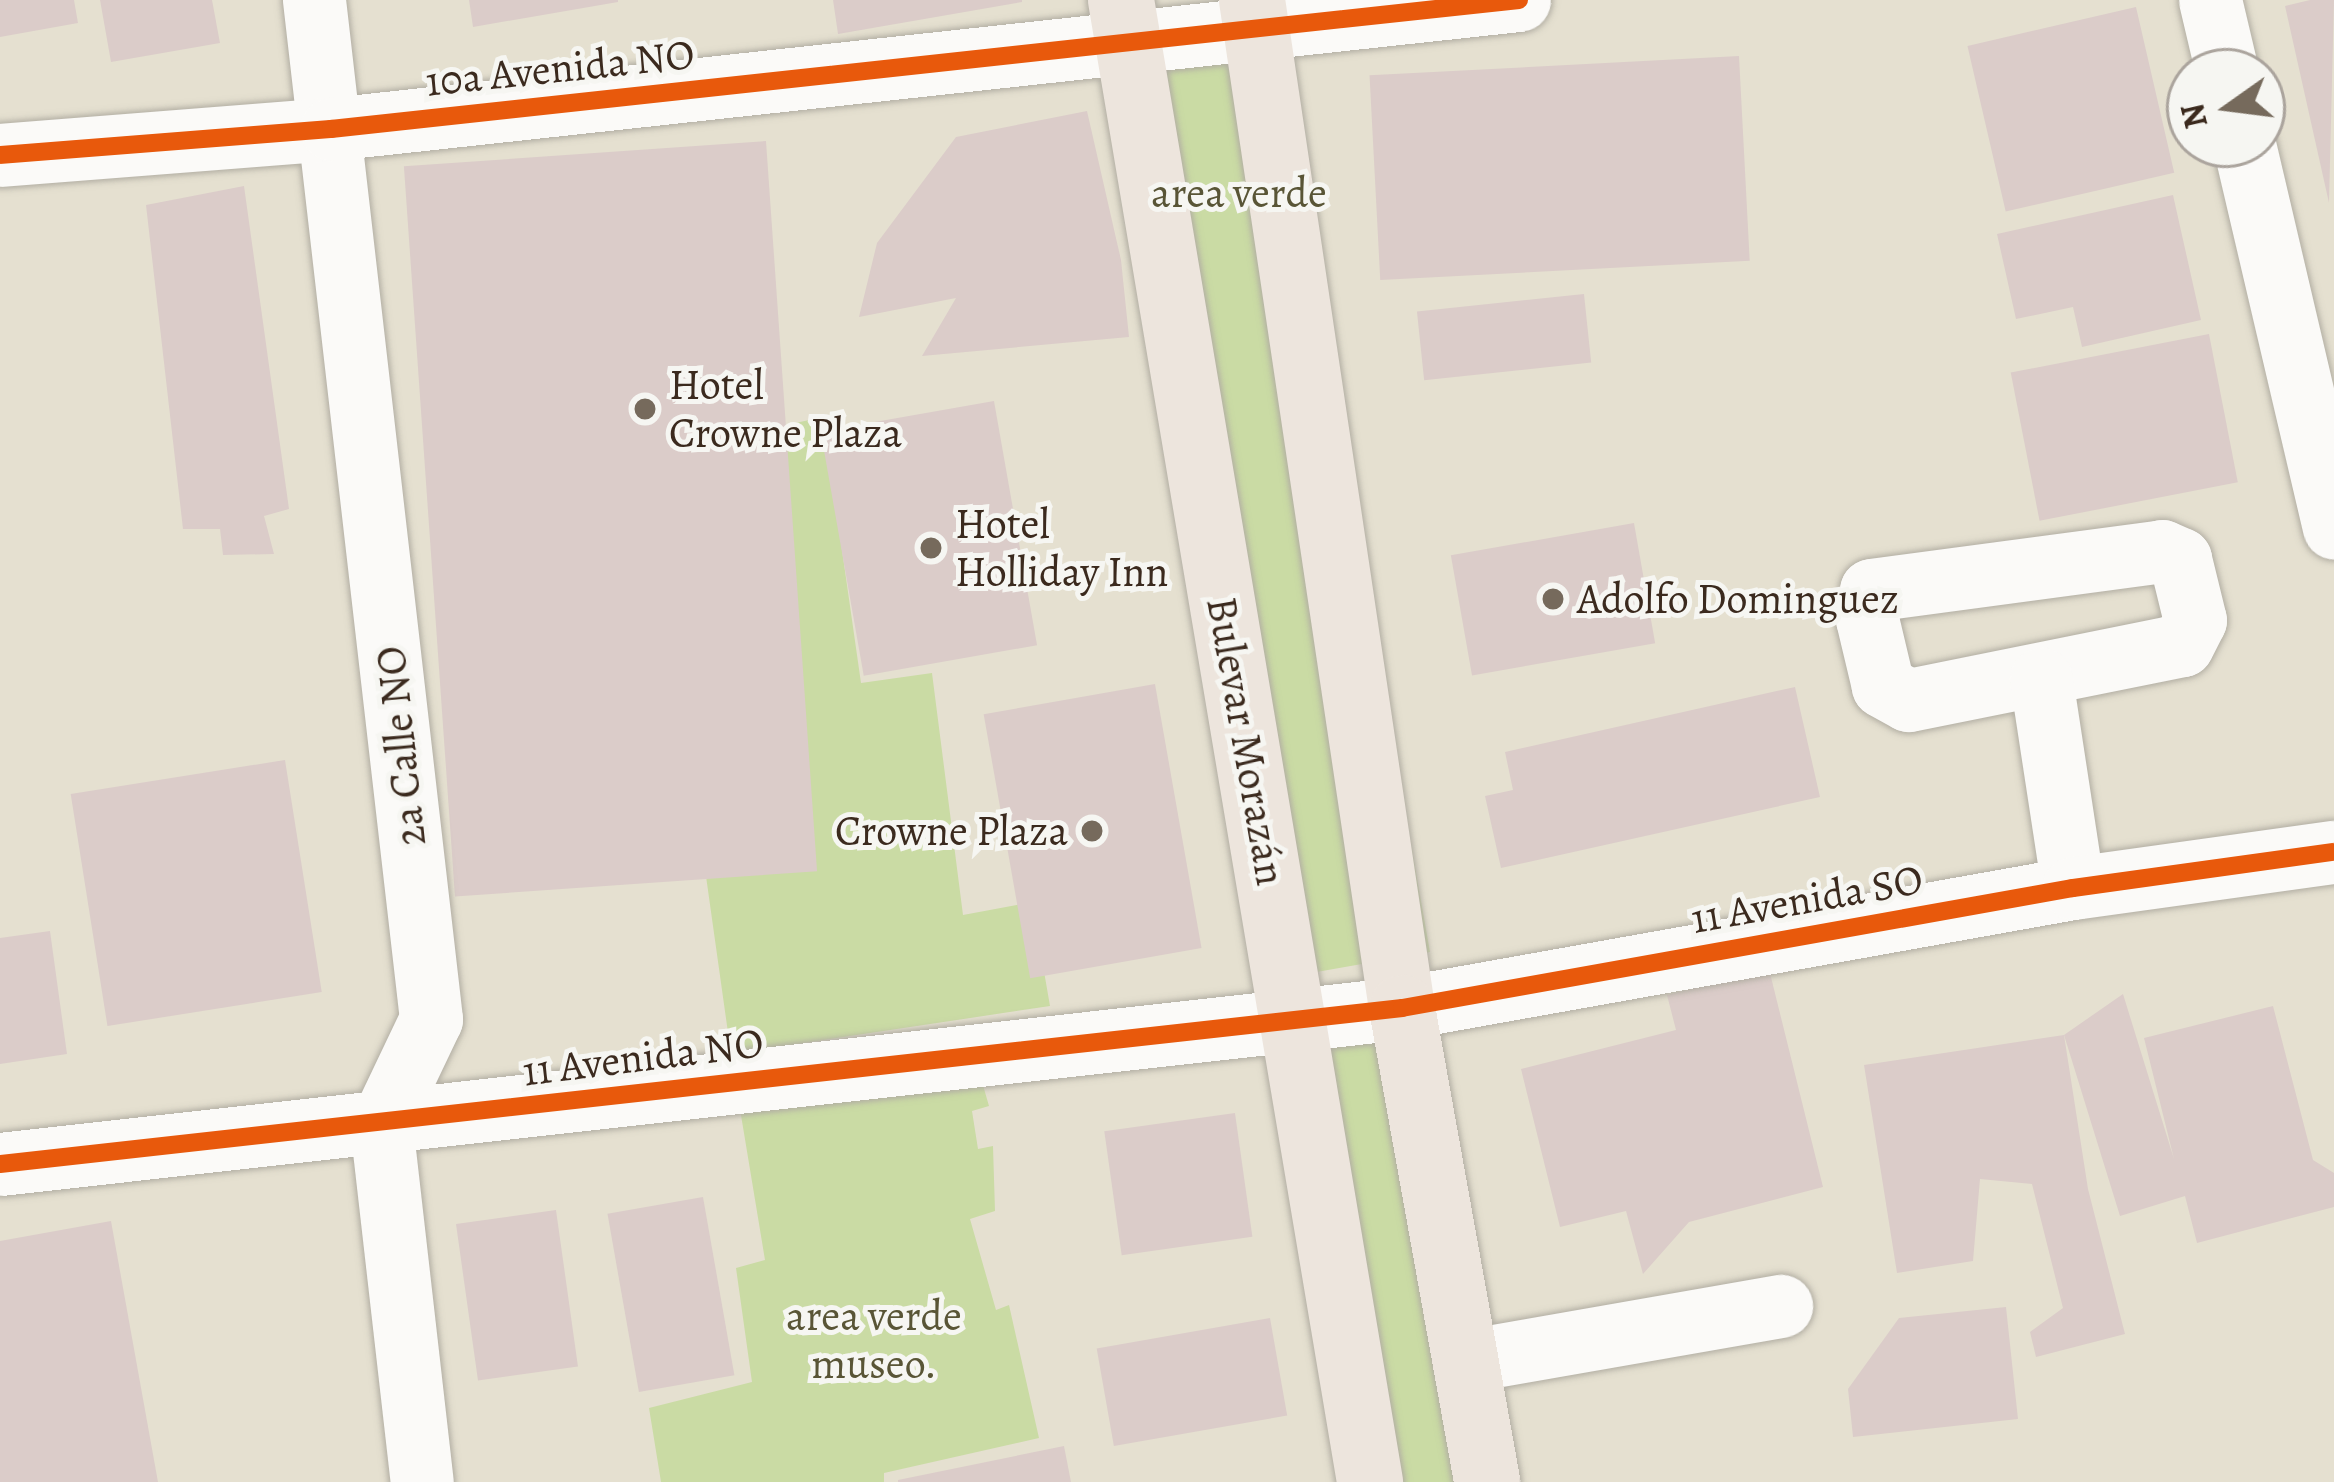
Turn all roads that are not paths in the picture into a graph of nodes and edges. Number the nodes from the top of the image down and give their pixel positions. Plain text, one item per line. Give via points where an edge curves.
1 (314, 0) edge
2 (1519, 0) edge
3 (2210, 0) edge
4 (1254, 14) edge
5 (1124, 20) edge
6 (2221, 48) edge
7 (331, 130) junction
8 (0, 155) edge
9 (2249, 168) edge
10 (2334, 528) edge
11 (2041, 679) junction
12 (2334, 852) edge
13 (2073, 888) junction
14 (1402, 1008) junction
15 (1293, 1017) junction
16 (381, 1124) junction
17 (0, 1164) edge
18 (1781, 1306) dead end
19 (1465, 1361) junction
20 (422, 1482) edge
21 (1370, 1482) edge
22 (1487, 1482) edge

1 - 7 street, 2a Calle NO
2 - 4 street, 10a Avenida NO
3 - 6 street
4 - 5 street, 10a Avenida NO
4 - 14 main road
5 - 7 street, 10a Avenida NO
5 - 15 main road, Bulevar Morazán
7 - 8 street, 10a Avenida NO
7 - 16 street, 2a Calle NO via 431,1019
9 - 10 street
11 - 11 street via 1893,696 1883,686 1867,619 1871,590 2162,551 2180,560 2193,637
11 - 13 street
12 - 13 street, 11 Avenida SO
13 - 14 street, 11 Avenida SO
14 - 15 street, 11 Avenida SO
14 - 19 main road
15 - 16 street, 11 Avenida NO
15 - 21 main road, Bulevar Morazán
16 - 17 street, 11 Avenida NO
16 - 20 street
18 - 19 street
19 - 22 main road

